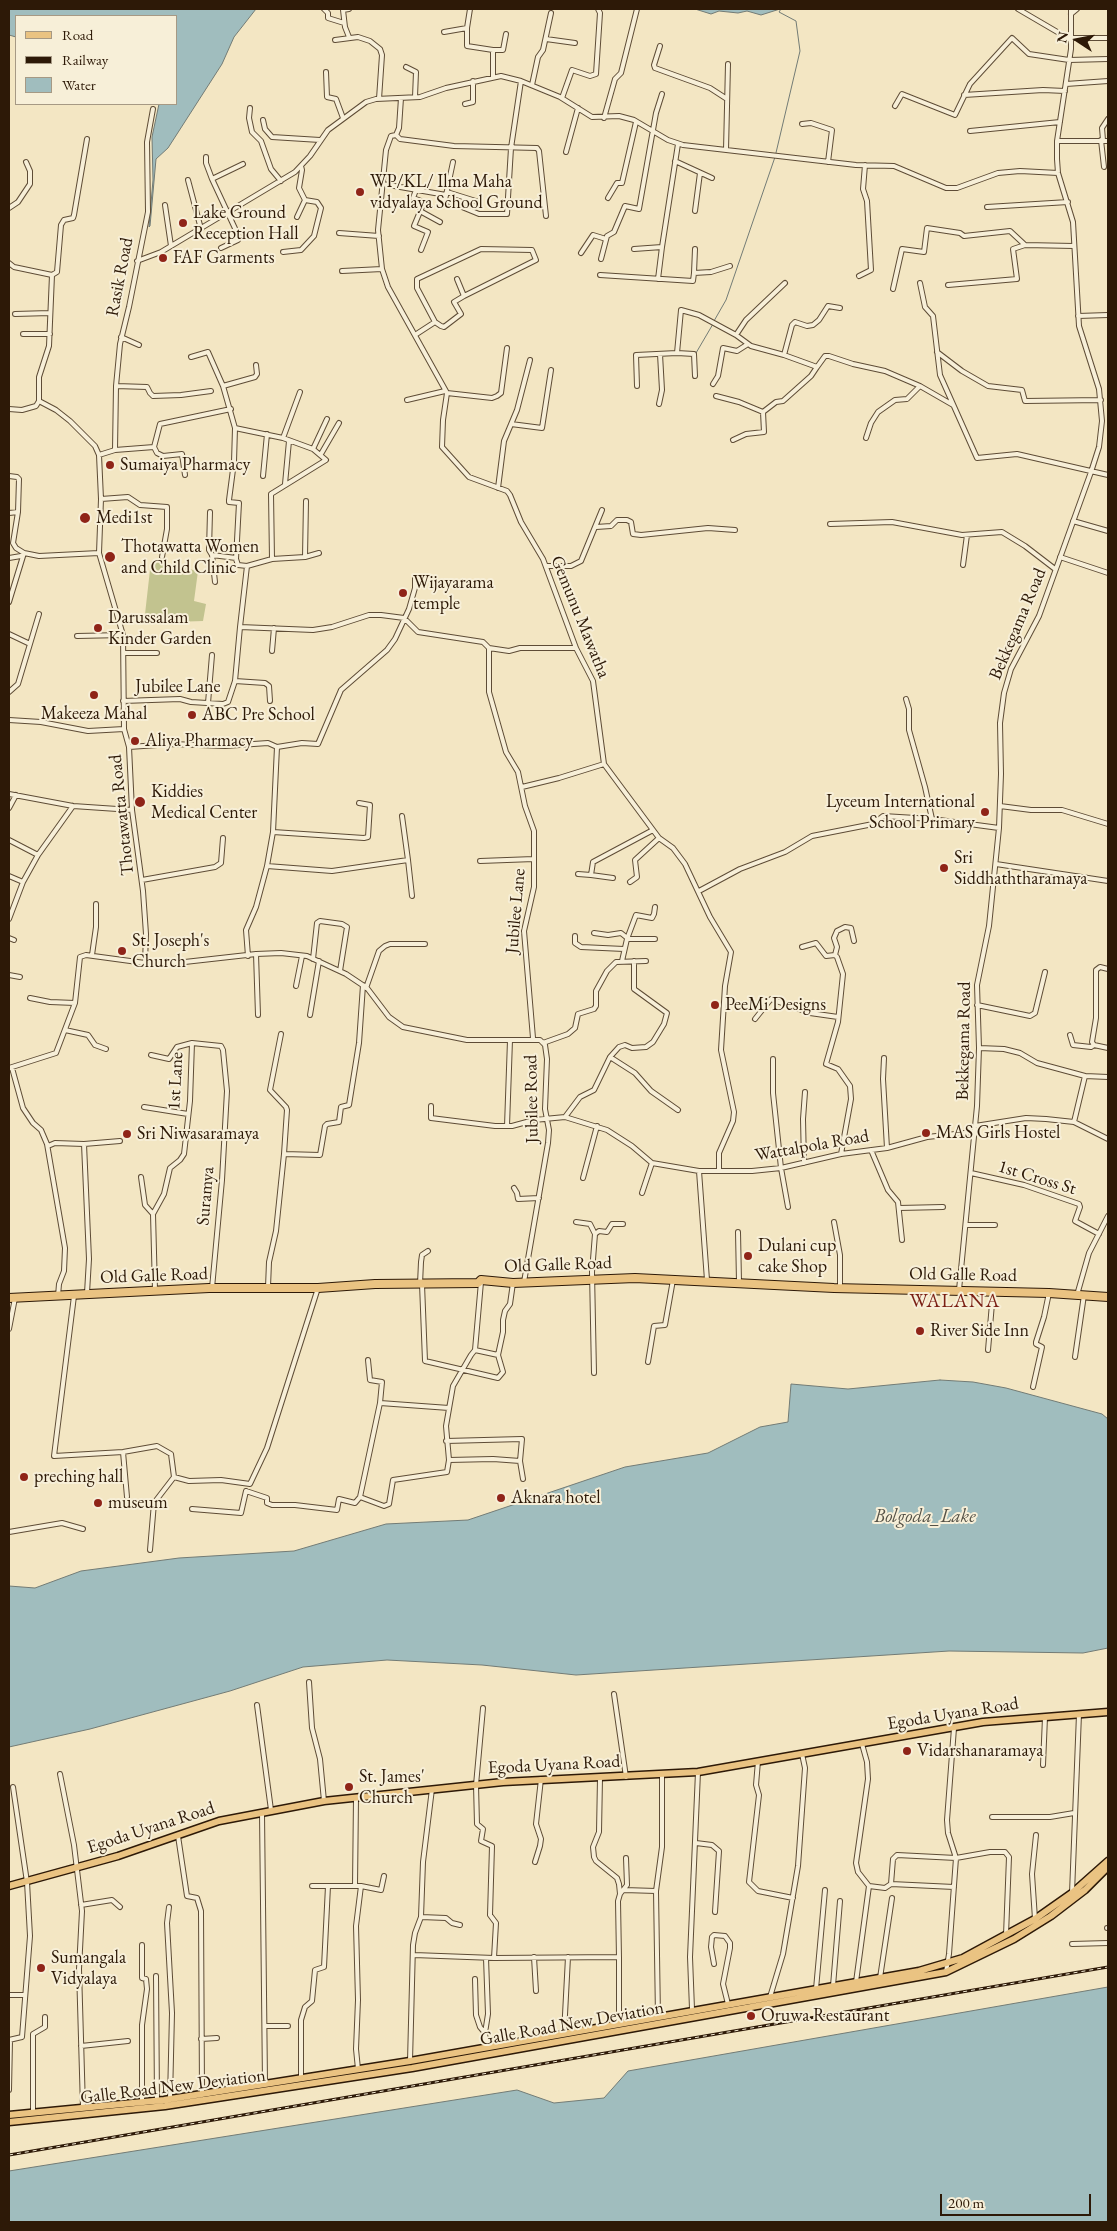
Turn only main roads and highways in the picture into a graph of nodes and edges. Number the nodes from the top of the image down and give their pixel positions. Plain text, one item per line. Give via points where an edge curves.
1 (1108, 1297) edge
2 (12, 1298) edge
3 (1108, 1712) edge
4 (1108, 1861) edge
5 (1108, 1867) edge
6 (9, 1886) edge
7 (947, 1968) junction
8 (856, 1986) junction
9 (9, 2115) edge
10 (9, 2122) edge

1 - 2 highway, Old Galle Road via 707,1280 592,1279 513,1283 481,1280 478,1283 318,1288 212,1288
3 - 6 main road, Egoda Uyana Road via 982,1722 698,1772 541,1779 324,1801 219,1820 118,1856
4 - 7 main road, Galle Road New Deviation via 1072,1893 1035,1919
5 - 7 main road, Galle Road New Deviation via 1051,1916 1014,1939
7 - 8 main road, Galle Road New Deviation
7 - 8 main road, Galle Road New Deviation via 880,1978
8 - 9 main road, Galle Road New Deviation via 833,1986 770,1996 410,2061 170,2099
8 - 10 main road, Galle Road New Deviation via 412,2068 165,2106

